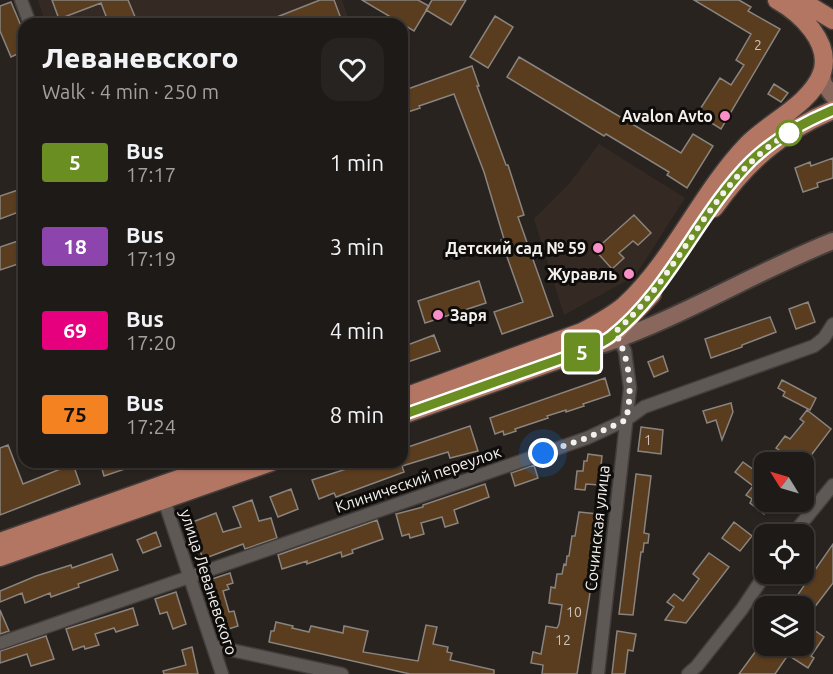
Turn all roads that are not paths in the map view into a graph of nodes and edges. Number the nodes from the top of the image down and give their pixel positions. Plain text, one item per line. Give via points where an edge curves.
1 (21, 0) edge
2 (777, 0) edge
3 (801, 0) edge
4 (28, 18) edge
5 (833, 20) edge
6 (826, 62) edge
7 (833, 96) edge
8 (833, 110) edge
9 (833, 241) edge
10 (833, 324) edge
11 (614, 330) junction
12 (408, 396) edge
13 (408, 414) edge
14 (626, 420) junction
15 (212, 468) edge
16 (235, 468) edge
17 (194, 475) edge
18 (833, 485) edge
19 (164, 500) junction
20 (801, 524) edge
21 (0, 542) edge
22 (0, 557) edge
23 (191, 576) junction
24 (759, 584) edge
25 (0, 644) edge
26 (213, 646) junction
27 (222, 674) edge
28 (342, 674) edge
29 (598, 674) edge
30 (688, 674) edge

1 - 4 street
2 - 6 main road via 795,10 811,27
3 - 5 main road
6 - 7 main road via 824,84
6 - 11 main road via 796,106 746,146 724,172
8 - 11 main road via 779,139 752,160 652,293
9 - 11 main road via 650,326
10 - 14 street, Клинический переулок via 814,346 644,406
11 - 12 main road via 582,332
11 - 13 main road via 586,350
11 - 14 street, Сочинская улица via 625,351 629,374
14 - 23 street, Клинический переулок via 587,438
14 - 29 street, Сочинская улица
15 - 17 main road
16 - 17 main road
17 - 19 main road
17 - 21 main road
18 - 20 street
19 - 22 main road
19 - 23 street, улица Леваневского
23 - 25 street, Клинический переулок
23 - 26 street, улица Леваневского
24 - 30 street
26 - 27 street, улица Леваневского
26 - 28 street

